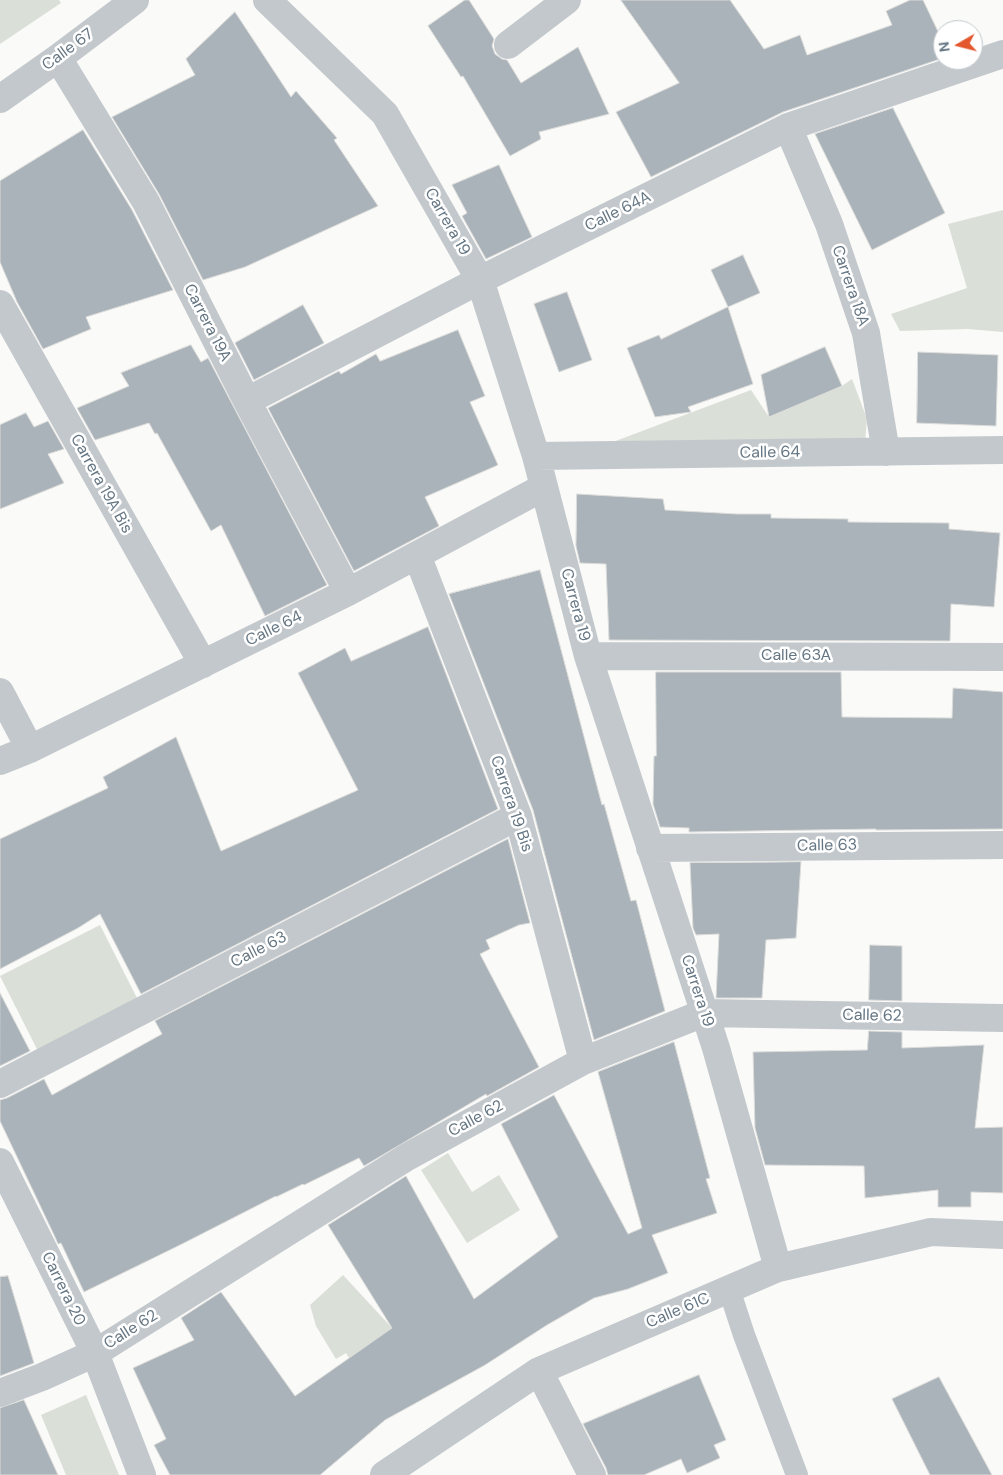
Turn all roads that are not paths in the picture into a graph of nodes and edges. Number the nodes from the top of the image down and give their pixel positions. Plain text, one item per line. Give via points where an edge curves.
1 (135, 0) edge
2 (267, 0) edge
3 (567, 0) edge
4 (508, 45) dead end
5 (1003, 54) edge
6 (58, 58) junction
7 (0, 99) edge
8 (788, 127) junction
9 (480, 280) junction
10 (0, 304) edge
11 (247, 401) junction
12 (1003, 450) edge
13 (886, 452) junction
14 (536, 456) junction
15 (544, 487) junction
16 (417, 555) junction
17 (348, 592) junction
18 (588, 656) junction
19 (1003, 656) edge
20 (203, 664) junction
21 (0, 692) edge
22 (30, 749) junction
23 (0, 762) edge
24 (518, 816) junction
25 (1003, 845) edge
26 (650, 848) junction
27 (704, 1013) junction
28 (1003, 1018) edge
29 (583, 1061) junction
30 (0, 1084) edge
31 (0, 1162) edge
32 (1003, 1235) edge
33 (778, 1268) junction
34 (729, 1289) junction
35 (94, 1353) junction
36 (539, 1371) junction
37 (0, 1393) edge
38 (142, 1475) edge
39 (384, 1475) edge
40 (592, 1475) edge
41 (797, 1475) edge

1 - 6 street, Calle 67
2 - 9 street, Carrera 19 via 385,114
3 - 4 street
5 - 8 street, Calle 64A
6 - 7 street, Calle 67
6 - 11 street, Carrera 19A via 146,202
8 - 9 street, Calle 64A
8 - 13 street, Carrera 18A via 829,224 866,333
9 - 11 street, Calle 64A
9 - 14 street, Carrera 19
10 - 20 street, Carrera 19A Bis
11 - 17 street, Carrera 19A
12 - 13 street, Calle 64
13 - 14 street, Calle 64
14 - 15 street, Carrera 19
15 - 16 street, Calle 64
15 - 18 street, Carrera 19
16 - 17 street, Calle 64
16 - 24 street, Carrera 19 Bis
17 - 20 street, Calle 64
18 - 19 street, Calle 63A
18 - 26 street, Carrera 19
20 - 22 street, Calle 64
21 - 22 street
22 - 23 street, Calle 64
24 - 29 street, Carrera 19 Bis
24 - 30 street, Calle 63
25 - 26 street, Calle 63
26 - 27 street, Carrera 19
27 - 28 street, Calle 62
27 - 29 street, Calle 62
27 - 33 street, Carrera 19
29 - 35 street, Calle 62 via 407,1157
31 - 35 street, Carrera 20
32 - 33 street, Calle 61C via 931,1232
33 - 34 street, Calle 61C
34 - 36 street, Calle 61C
34 - 41 lane
35 - 37 street, Calle 62
35 - 38 street, Carrera 20
36 - 39 street, Calle 61C
36 - 40 street

